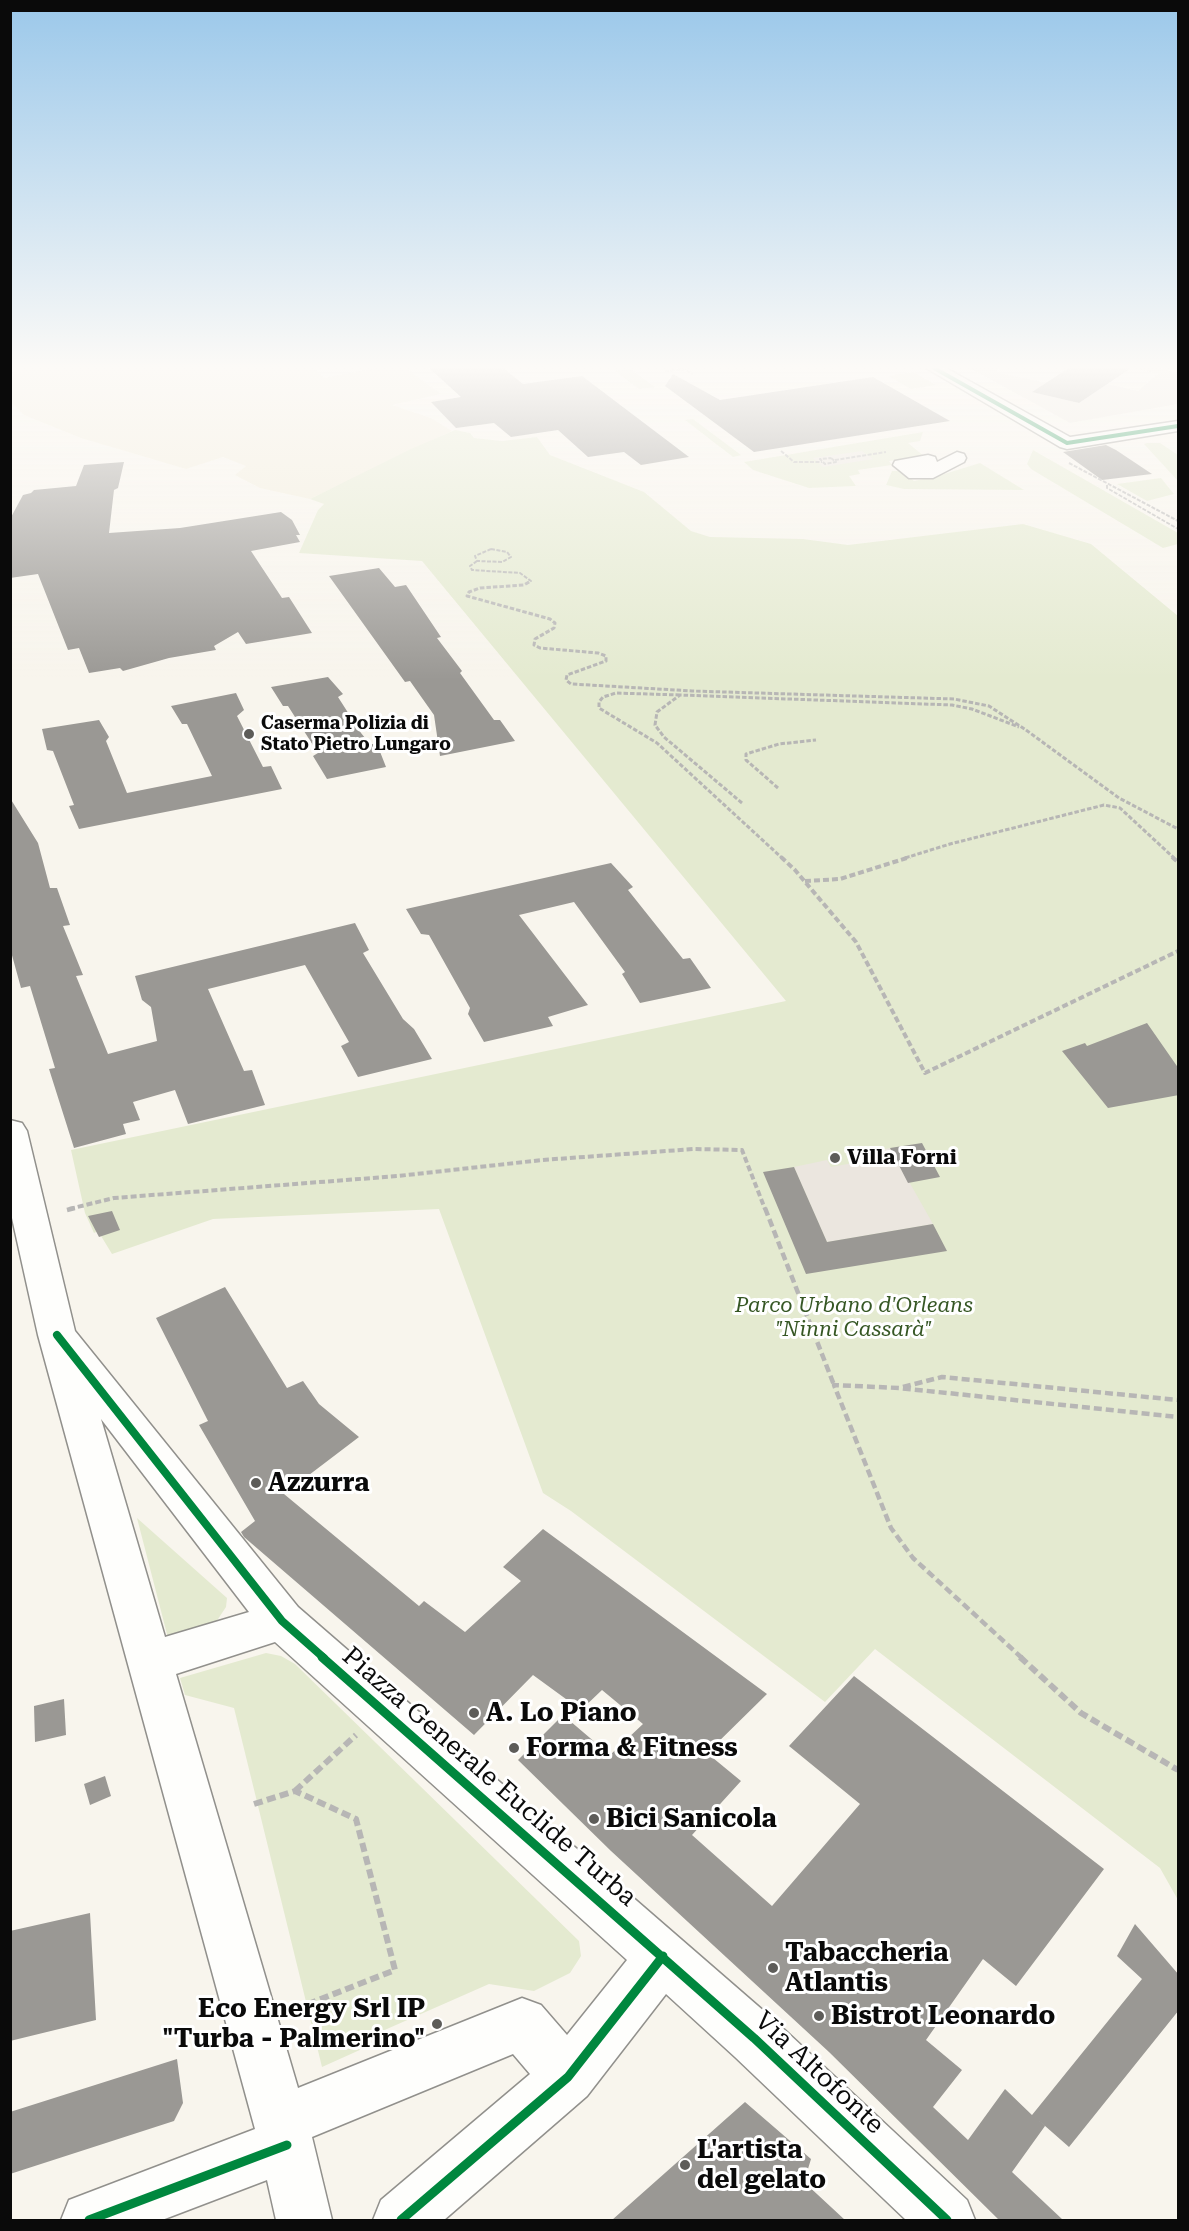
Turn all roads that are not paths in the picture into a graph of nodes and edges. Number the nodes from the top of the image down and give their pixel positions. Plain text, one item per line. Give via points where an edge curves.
1 (913, 472) edge
2 (932, 472) edge
3 (10, 1131) edge
4 (57, 1335) junction
5 (282, 1621) junction
6 (150, 1662) junction
7 (663, 1956) junction
8 (568, 2077) junction
9 (284, 2134) junction
10 (88, 2220) edge
11 (304, 2220) edge
12 (401, 2220) edge
13 (947, 2220) edge

1 - 2 street
3 - 4 street
4 - 5 street, Piazza Generale Euclide Turba
4 - 6 street
5 - 6 street
5 - 7 street, Piazza Generale Euclide Turba
6 - 9 street
7 - 8 street
7 - 13 street, Via Altofonte
8 - 9 street via 522,2024
8 - 12 street
9 - 10 street
9 - 11 street

